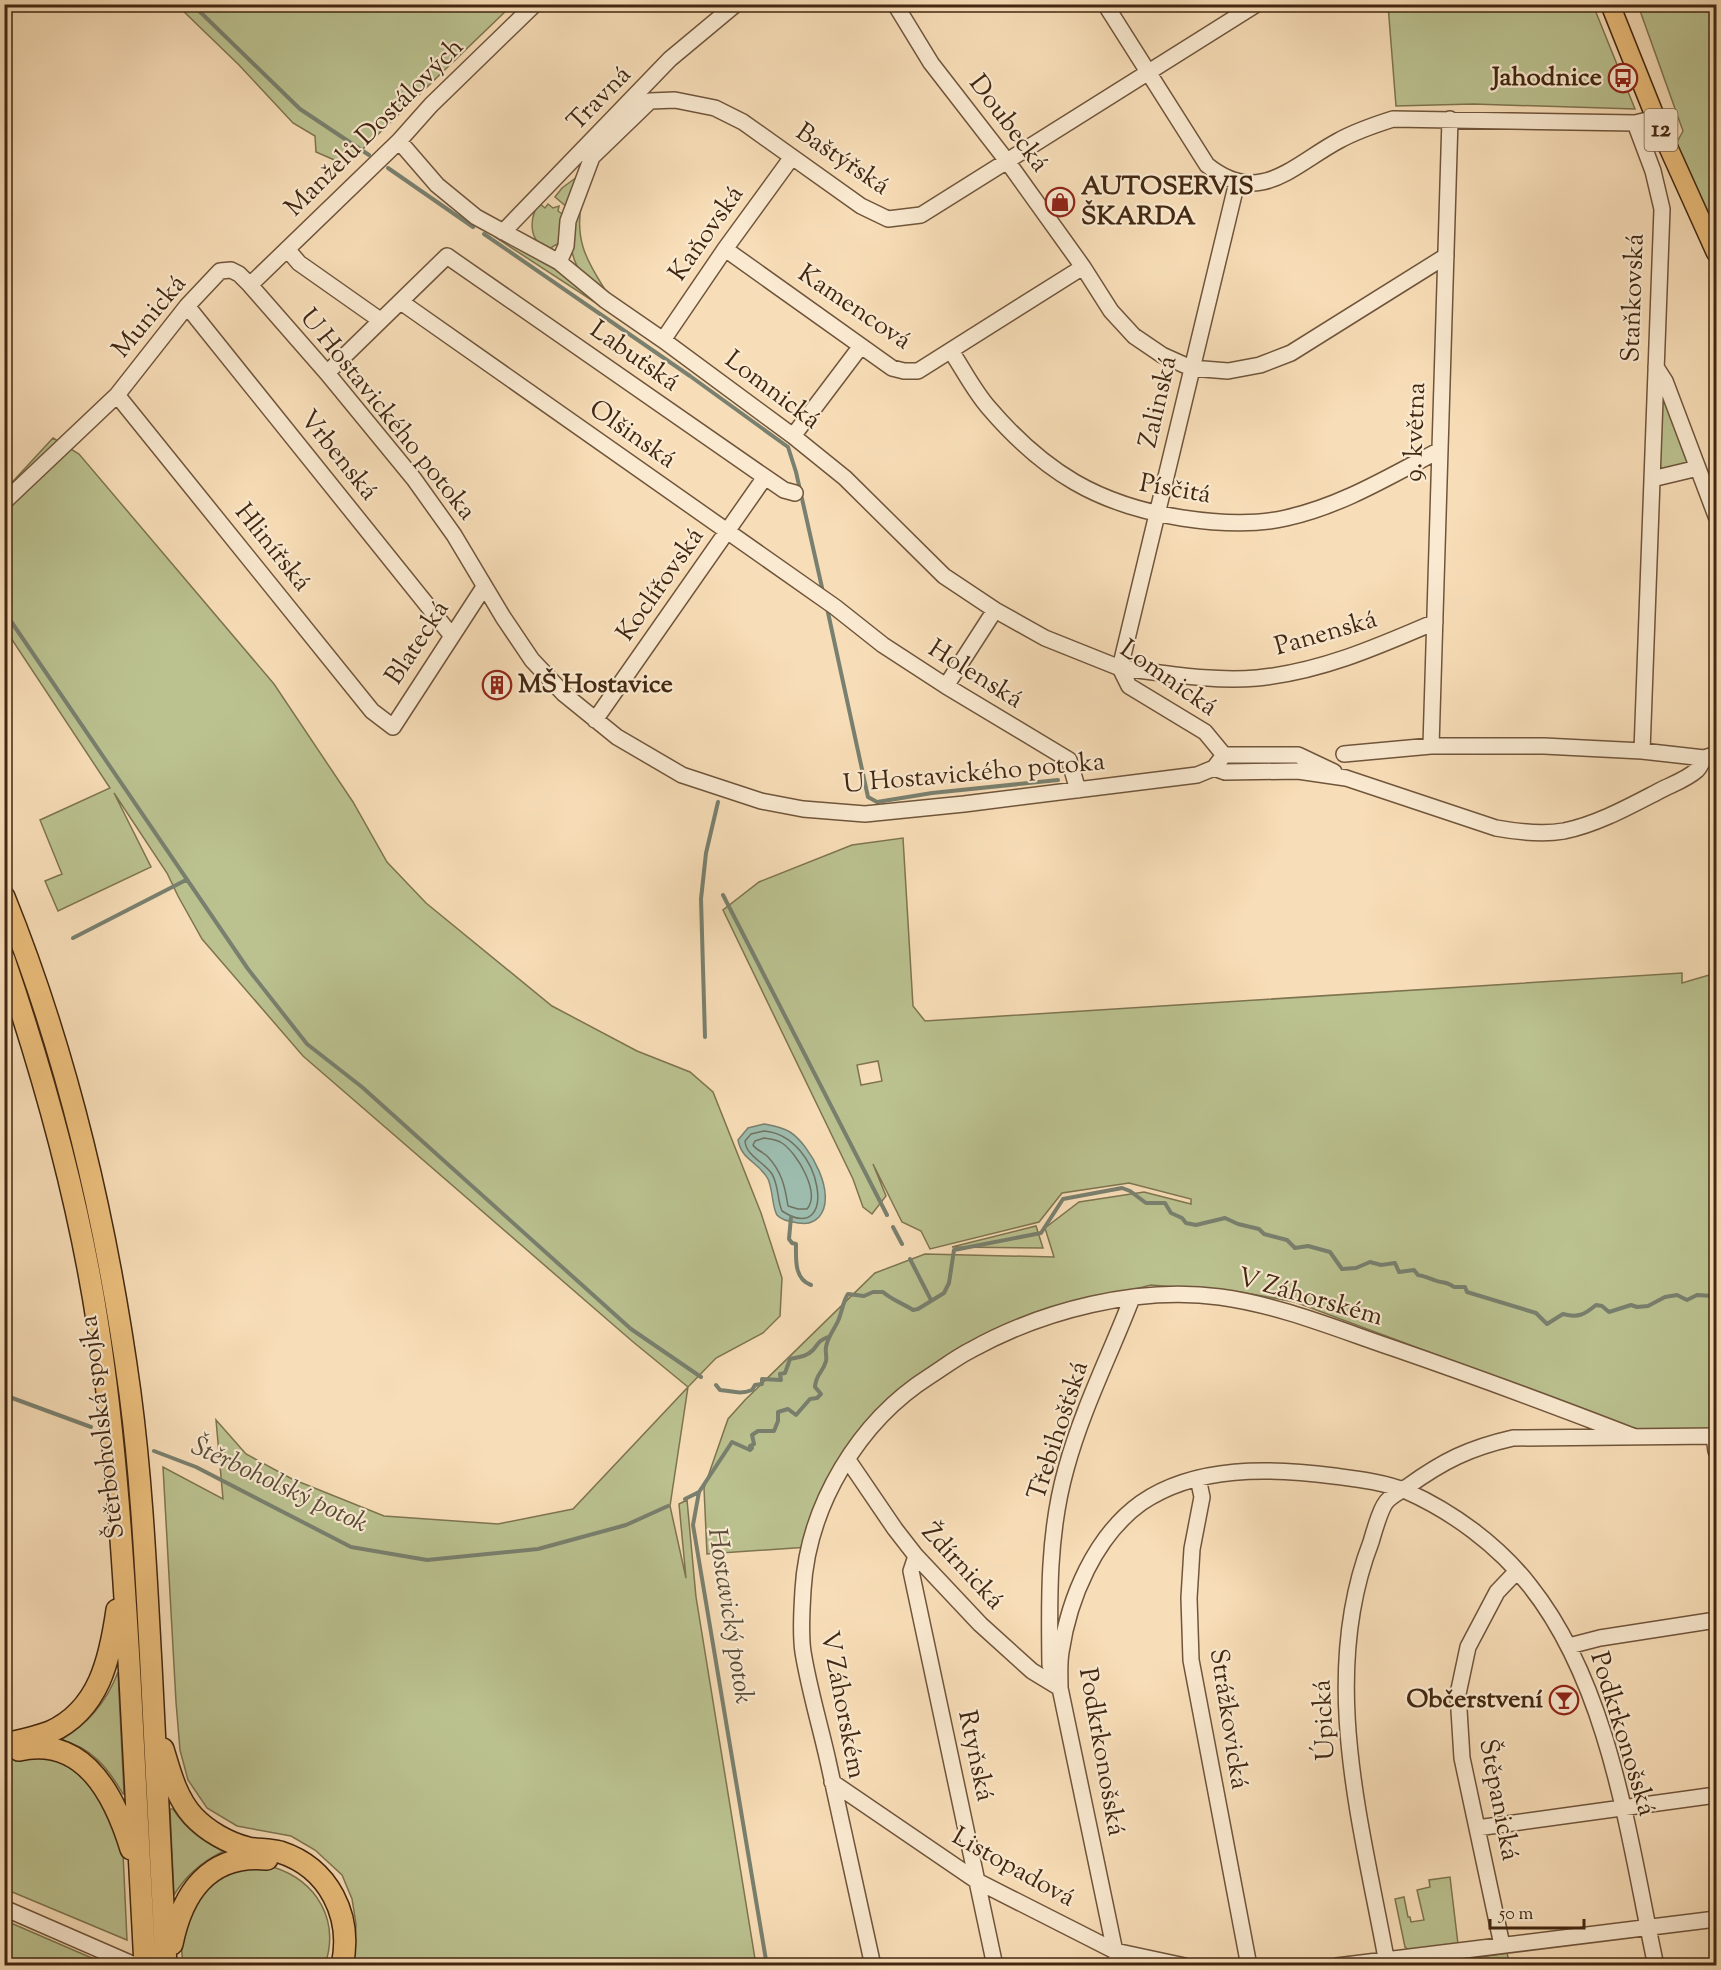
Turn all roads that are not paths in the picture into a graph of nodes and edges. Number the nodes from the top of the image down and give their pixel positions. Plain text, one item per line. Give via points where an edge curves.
1 (535, 4) edge
2 (736, 4) edge
3 (895, 4) edge
4 (1105, 4) edge
5 (1257, 4) edge
6 (1610, 4) edge
7 (1148, 73) junction
8 (1656, 118) junction
9 (1450, 119) junction
10 (1635, 123) junction
11 (399, 141) junction
12 (792, 157) junction
13 (1007, 161) junction
14 (1237, 182) junction
15 (503, 232) junction
16 (287, 249) junction
17 (725, 249) junction
18 (1716, 254) edge
19 (1446, 256) junction
20 (560, 262) junction
21 (1083, 267) junction
22 (220, 272) joint
23 (250, 285) junction
24 (401, 302) junction
25 (187, 306) junction
26 (380, 320) junction
27 (663, 340) junction
28 (861, 346) junction
29 (951, 351) junction
30 (1656, 367) junction
31 (1191, 368) junction
32 (327, 373) junction
33 (117, 394) junction
34 (794, 436) junction
35 (1440, 450) junction
36 (1698, 468) junction
37 (765, 477) junction
38 (1652, 479) junction
39 (795, 493) dead end
40 (4, 502) edge
41 (1158, 514) junction
42 (1716, 516) edge
43 (728, 532) junction
44 (484, 587) junction
45 (835, 607) joint
46 (995, 610) junction
47 (1435, 622) junction
48 (452, 636) junction
49 (1120, 668) junction
50 (946, 686) junction
51 (595, 720) junction
52 (393, 727) joint
53 (1431, 746) junction
54 (1642, 751) junction
55 (1344, 754) dead end
56 (1710, 756) edge
57 (1219, 761) junction
58 (1078, 790) junction
59 (4, 897) edge
60 (4, 959) edge
61 (1132, 1298) junction
62 (1635, 1437) junction
63 (1716, 1441) edge
64 (848, 1460) junction
65 (1198, 1478) junction
66 (1403, 1490) junction
67 (916, 1556) junction
68 (124, 1565) junction
69 (1517, 1571) junction
70 (1716, 1620) edge
71 (1569, 1646) junction
72 (1060, 1688) junction
73 (152, 1699) junction
74 (4, 1745) edge
75 (4, 1755) edge
76 (832, 1782) junction
77 (1716, 1795) edge
78 (1622, 1807) junction
79 (1477, 1828) junction
80 (977, 1881) junction
81 (141, 1893) junction
82 (4, 1908) edge
83 (1716, 1918) edge
84 (1648, 1928) junction
85 (1502, 1945) junction
86 (1117, 1958) edge
87 (1386, 1959) junction
88 (137, 1965) edge
89 (145, 1965) edge
90 (167, 1965) edge
91 (332, 1965) edge
92 (342, 1965) edge
93 (873, 1965) edge
94 (995, 1965) edge
95 (1185, 1965) edge
96 (1248, 1965) edge
97 (1337, 1965) edge
98 (1656, 1965) edge

1 - 11 street, Manželů Dostálových via 430,105
2 - 15 street, Travná via 670,59
3 - 13 street, Doubecká via 931,63
4 - 7 street
5 - 7 street, Baštýřská
6 - 8 main road, 12
7 - 13 street, Baštýřská
7 - 14 street via 1207,165
8 - 10 street
8 - 18 main road, 12
9 - 10 street
9 - 14 street via 1394,119 1368,126 1283,176 1263,183
9 - 19 street, 9. května
10 - 30 street, Staňkovská via 1662,209
11 - 15 street, Lomnická via 437,185 476,217
11 - 16 street, Manželů Dostálových
12 - 13 street, Baštýřská via 861,206 888,219 921,215
12 - 17 street, Kaňovská
12 - 20 street, Baštýřská via 743,122 714,108 675,100 650,101 592,157 568,221
13 - 21 street, Doubecká
14 - 31 street, Zalinská
15 - 20 street, Lomnická
16 - 23 street, Manželů Dostálových
16 - 26 street via 299,263
17 - 27 street, Kaňovská
17 - 28 street, Kamencová
19 - 31 street, Doubecká via 1291,353 1260,365 1228,371
19 - 35 street, 9. května
20 - 27 street, Lomnická via 605,300
21 - 29 street, Kamencová
21 - 31 street, Doubecká via 1111,311 1134,336
22 - 23 street, U Hostavického potoka via 231,270
22 - 25 street, Munická
23 - 32 street, U Hostavického potoka
24 - 26 street
24 - 37 street, Labuťská via 447,256
24 - 43 street, Olšinská
25 - 33 street, Munická
25 - 48 street, Vrbenská
26 - 32 street
27 - 34 street, Lomnická
28 - 29 street, Kamencová via 892,368 904,371 918,371
28 - 34 street
29 - 41 street, Písčitá via 987,406 1020,442 1055,470 1102,497
30 - 36 street
30 - 38 street, Staňkovská
31 - 41 street, Zalinská
32 - 44 street, U Hostavického potoka via 414,479 454,535
33 - 40 street, Munická
33 - 52 street, Hlinířská via 372,711
34 - 46 street, Lomnická via 845,478 944,576
35 - 41 street, Písčitá via 1364,490 1285,519 1245,523
35 - 47 street, 9. května
36 - 38 street
36 - 42 street
37 - 39 street, Labuťská
37 - 43 street, Koclířovská
38 - 54 street, Staňkovská
41 - 49 street, Zalinská
43 - 45 street, Olšinská
43 - 51 street, Koclířovská
44 - 48 street, Blatecká
44 - 51 street, U Hostavického potoka via 532,660
45 - 50 street, Holenská via 874,639
46 - 49 street, Lomnická via 1045,638
46 - 50 street
47 - 49 street, Panenská via 1366,652 1307,670 1256,678 1203,678
47 - 53 street, 9. května
48 - 52 street, Blatecká
49 - 57 street, Lomnická via 1129,686 1205,732
50 - 58 street, Holenská via 1069,760
51 - 58 street, U Hostavického potoka via 638,751 682,775 761,801 802,809 865,814
53 - 54 street
53 - 55 street
54 - 56 street
56 - 57 street, Lomnická via 1681,780 1620,810 1584,826 1541,833 1496,828 1346,778 1298,755
57 - 58 street, U Hostavického potoka via 1197,775
59 - 73 highway, Štěrboholská spojka via 62,1067 110,1267 137,1464
60 - 68 highway, Štěrboholská spojka via 37,1058 77,1212 112,1427
61 - 62 street, V Záhorském via 1219,1297 1282,1311 1503,1386
61 - 64 street, V Záhorském via 1063,1311 969,1350 892,1403
61 - 72 street, Třebihošťská via 1086,1405 1065,1470 1053,1531 1050,1665
62 - 63 street, V Záhorském
62 - 66 street, V Záhorském via 1513,1438 1482,1445 1451,1458
64 - 67 street, Ždírnická
64 - 76 street, V Záhorském via 819,1514 803,1585 803,1650
65 - 66 street, Podkrkonošská via 1248,1471 1295,1471 1358,1479
65 - 72 street, Podkrkonošská via 1139,1505 1097,1552 1068,1613 1060,1655
65 - 96 street, Strážkovická via 1202,1497 1192,1548 1191,1660
66 - 69 street, Podkrkonošská via 1452,1516
66 - 87 street, Úpická via 1386,1501 1366,1555 1356,1588 1346,1669 1349,1751
67 - 72 street, Ždírnická via 980,1624 1032,1671
67 - 80 street, Rtyňská via 911,1570
68 - 74 highway via 111,1645 92,1697 66,1723 44,1734
68 - 81 highway, Štěrboholská spojka
69 - 71 street, Podkrkonošská via 1548,1610
69 - 79 street, Štěpanická via 1497,1592 1468,1647 1458,1694 1462,1758
70 - 71 street
71 - 78 street, Podkrkonošská via 1594,1707
72 - 86 street, Podkrkonošská
73 - 90 highway, Štěrboholská spojka
73 - 92 highway via 168,1767 186,1807 221,1838 288,1855 320,1877 343,1918
75 - 81 highway via 29,1748 55,1750 73,1757 95,1774 124,1826
76 - 80 street, Listopadová
76 - 93 street, V Záhorském
77 - 78 street
78 - 79 street
78 - 84 street, Podkrkonošská
79 - 85 street, Štěpanická
80 - 86 street, Listopadová
80 - 94 street, Rtyňská
81 - 89 highway, Štěrboholská spojka
82 - 88 street
83 - 84 street
84 - 85 street
84 - 98 street, Podkrkonošská
85 - 87 street
86 - 95 street, Listopadová
87 - 97 street
90 - 91 highway via 179,1915 197,1885 223,1866 258,1858 289,1865 319,1889 336,1932

